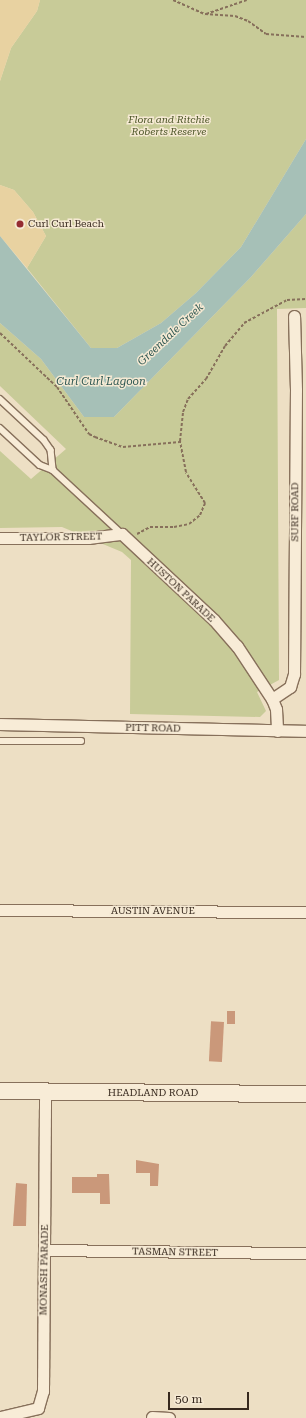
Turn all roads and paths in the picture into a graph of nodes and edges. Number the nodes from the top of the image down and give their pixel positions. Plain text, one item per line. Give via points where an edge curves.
1 (173, 0) edge
2 (246, 0) edge
3 (205, 14) junction
4 (306, 37) edge
5 (306, 299) edge
6 (294, 316) dead end
7 (0, 333) edge
8 (0, 399) edge
9 (0, 428) edge
10 (180, 442) junction
11 (53, 470) junction
12 (122, 534) junction
13 (140, 534) dead end
14 (0, 538) edge
15 (272, 699) junction
16 (0, 724) edge
17 (277, 731) junction
18 (306, 731) edge
19 (81, 741) dead end
20 (0, 742) edge
21 (0, 910) edge
22 (306, 912) edge
23 (0, 1091) edge
24 (45, 1092) junction
25 (306, 1094) edge
26 (45, 1250) junction
27 (306, 1253) edge
28 (0, 1417) edge
29 (152, 1417) edge
30 (169, 1418) edge

1 - 3 path
2 - 3 path
3 - 4 path via 235,16 248,21 266,34
5 - 10 path via 287,300 244,323 225,346 206,379 188,399 183,412
6 - 15 street, SURF ROAD via 294,674 290,687
7 - 10 path via 57,387 90,434 123,447
8 - 11 lane via 44,440 51,450
9 - 11 lane, HUSTON PARADE via 40,464
10 - 13 path via 186,472 204,498 204,509 189,524 150,527
11 - 12 lane, HUSTON PARADE
12 - 14 street, TAYLOR STREET via 88,538
12 - 15 street, HUSTON PARADE via 226,633
15 - 17 street, HUSTON PARADE via 276,709
16 - 17 street, PITT ROAD
17 - 18 street, PITT ROAD
19 - 20 lane
21 - 22 street, AUSTIN AVENUE
23 - 24 street, HEADLAND ROAD
24 - 25 street, HEADLAND ROAD
24 - 26 street, MONASH PARADE
26 - 27 street, TASMAN STREET
26 - 28 street, MONASH PARADE via 43,1392 38,1408
29 - 30 street

